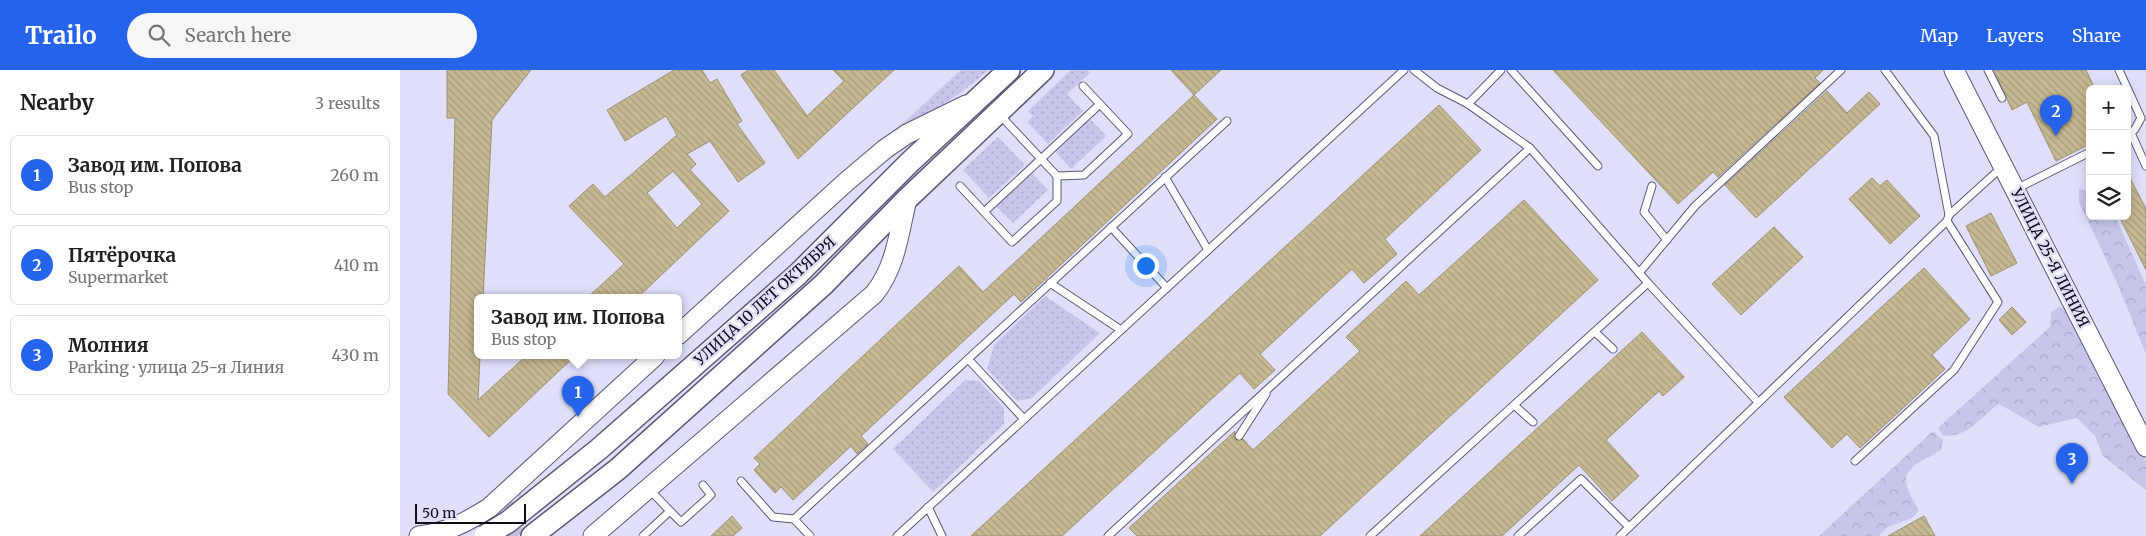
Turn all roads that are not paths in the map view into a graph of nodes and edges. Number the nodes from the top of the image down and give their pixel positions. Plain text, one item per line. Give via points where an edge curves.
1 (1009, 70) edge
2 (1043, 70) edge
3 (1404, 70) edge
4 (1414, 70) edge
5 (1501, 70) edge
6 (1511, 70) edge
7 (1841, 70) edge
8 (1885, 70) edge
9 (1954, 70) edge
10 (1988, 70) edge
11 (2119, 70) edge
12 (1083, 86) dead end
13 (2002, 98) dead end
14 (976, 101) junction
15 (1100, 104) junction
16 (1468, 104) junction
17 (998, 113) junction
18 (2143, 117) edge
19 (1226, 121) dead end
20 (2131, 133) edge
21 (2131, 138) edge
22 (1530, 148) junction
23 (885, 149) junction
24 (2086, 154) edge
25 (1041, 158) junction
26 (910, 162) junction
27 (1598, 166) dead end
28 (2003, 166) junction
29 (2146, 166) edge
30 (1057, 176) junction
31 (1165, 177) junction
32 (960, 186) dead end
33 (1652, 186) dead end
34 (2016, 190) junction
35 (907, 199) junction
36 (984, 212) junction
37 (1948, 218) junction
38 (1111, 227) junction
39 (1667, 240) junction
40 (1208, 250) junction
41 (1639, 273) junction
42 (1050, 283) junction
43 (1648, 283) junction
44 (1167, 288) junction
45 (1121, 330) junction
46 (682, 331) edge
47 (1594, 332) junction
48 (1613, 349) dead end
49 (652, 359) edge
50 (968, 359) junction
51 (1271, 386) junction
52 (1758, 402) junction
53 (1514, 405) junction
54 (1024, 420) junction
55 (1533, 422) dead end
56 (1240, 436) dead end
57 (2146, 447) edge
58 (1855, 461) dead end
59 (741, 481) dead end
60 (703, 485) dead end
61 (649, 489) junction
62 (928, 507) junction
63 (670, 511) junction
64 (794, 519) junction
65 (1629, 527) junction
66 (419, 536) edge
67 (485, 536) edge
68 (532, 536) edge
69 (593, 536) edge
70 (643, 536) edge
71 (810, 536) edge
72 (897, 536) edge
73 (942, 536) edge
74 (1108, 536) edge
75 (1370, 536) edge
76 (1518, 536) edge
77 (1620, 536) edge

1 - 14 main road, УЛИЦА 10 ЛЕТ ОКТЯБРЯ
2 - 17 main road, УЛИЦА 10 ЛЕТ ОКТЯБРЯ
3 - 40 lane
4 - 16 lane via 1437,88
5 - 16 lane
6 - 27 lane
7 - 39 lane via 1695,206
8 - 37 lane via 1934,136
9 - 28 main road, УЛИЦА 25-Я ЛИНИЯ
10 - 13 lane
11 - 18 lane
12 - 15 lane
14 - 23 main road via 907,134
14 - 26 main road, УЛИЦА 10 ЛЕТ ОКТЯБРЯ
15 - 25 lane
15 - 30 lane via 1128,134 1084,175
16 - 22 lane
17 - 25 lane
17 - 35 main road, УЛИЦА 10 ЛЕТ ОКТЯБРЯ
18 - 20 lane
19 - 31 lane
21 - 29 lane
22 - 41 lane
22 - 51 lane
23 - 26 main road via 898,147 906,152
23 - 46 main road
24 - 34 lane
25 - 30 lane
25 - 36 lane
26 - 67 main road, УЛИЦА 10 ЛЕТ ОКТЯБРЯ, bridge via 797,275 599,449 508,522
28 - 34 main road, УЛИЦА 25-Я ЛИНИЯ
28 - 37 lane
30 - 36 lane via 1057,201 1012,242
31 - 38 lane
31 - 40 lane
32 - 36 lane
33 - 39 lane via 1644,212
34 - 57 main road, УЛИЦА 25-Я ЛИНИЯ
35 - 61 main road via 890,269 874,294
35 - 68 main road, УЛИЦА 10 ЛЕТ ОКТЯБРЯ via 824,284 618,468
37 - 52 lane
37 - 58 lane via 1998,302 1954,370
38 - 42 lane
38 - 44 lane
39 - 41 lane
40 - 44 lane
41 - 43 lane
42 - 45 lane
42 - 50 lane
43 - 47 lane
43 - 52 lane
44 - 45 lane
45 - 54 lane
47 - 48 lane
47 - 53 lane
49 - 66 main road via 488,508 462,525
50 - 54 lane
50 - 64 lane
51 - 56 lane
51 - 74 lane
52 - 65 lane
53 - 55 lane
53 - 75 lane
54 - 62 lane
59 - 64 lane via 774,517
60 - 63 lane via 711,495 681,522
61 - 63 lane
61 - 69 main road
62 - 72 lane
62 - 73 lane
63 - 70 lane
64 - 71 lane
65 - 76 lane via 1582,479
65 - 77 lane

